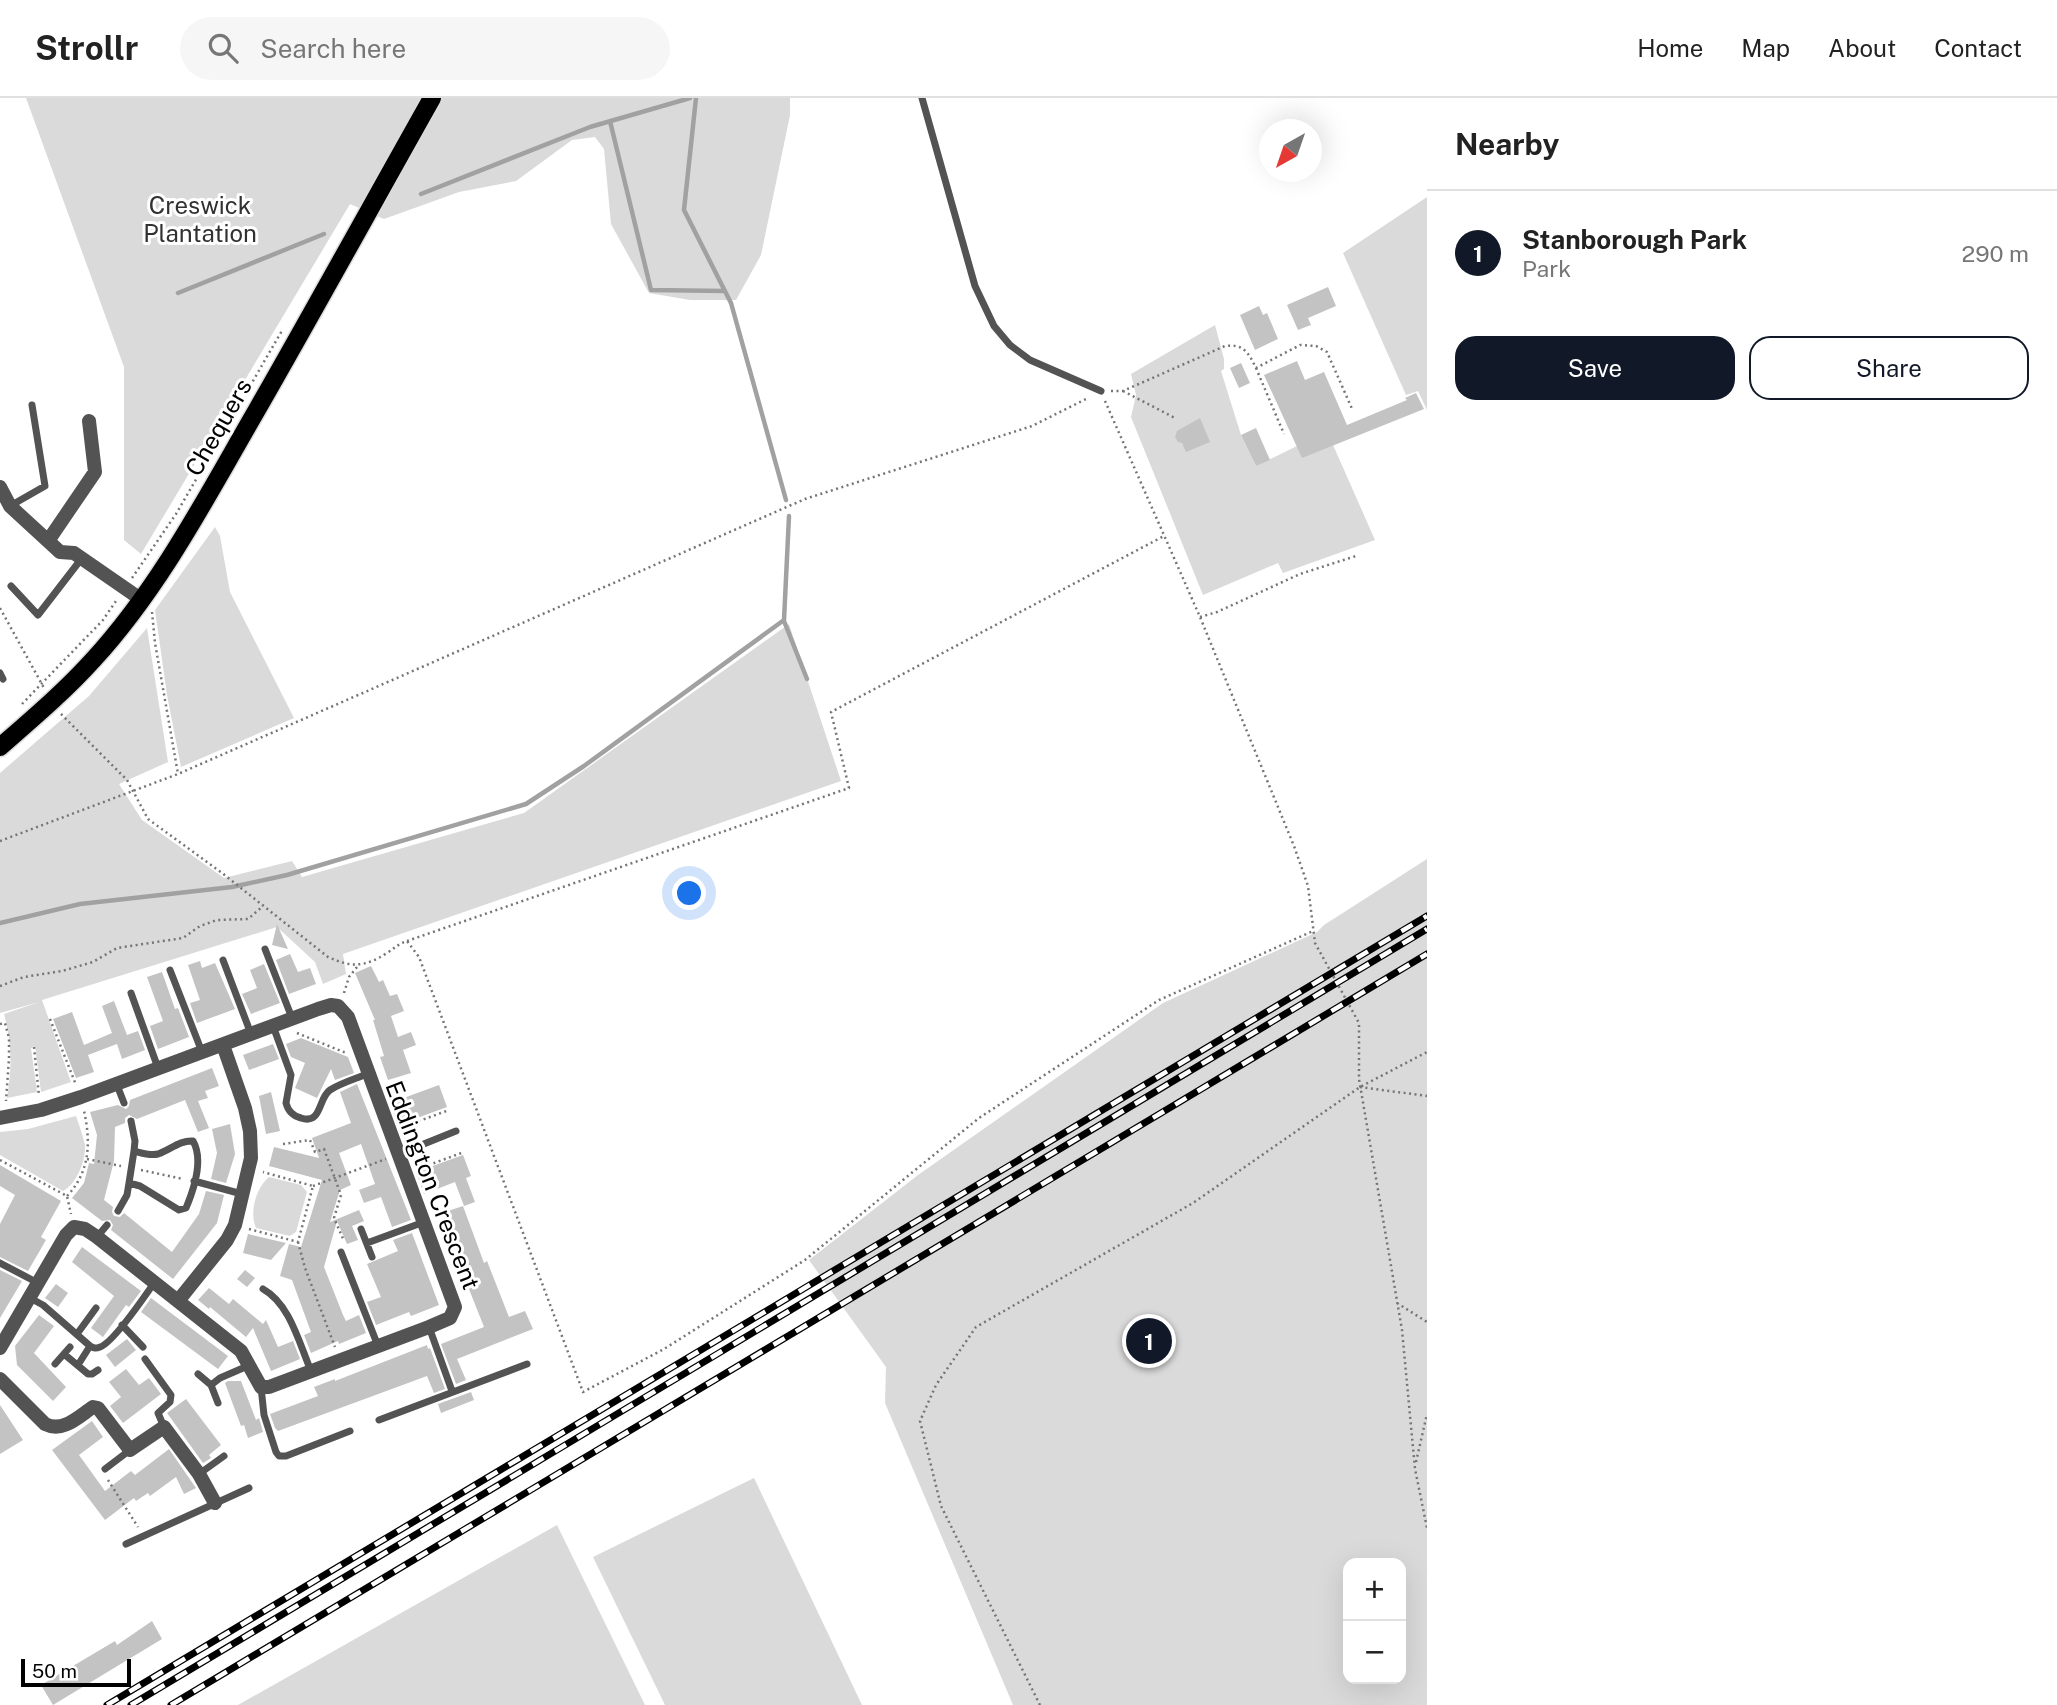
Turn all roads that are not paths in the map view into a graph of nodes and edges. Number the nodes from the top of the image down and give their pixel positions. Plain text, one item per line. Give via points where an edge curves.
1 (432, 98) edge
2 (922, 98) edge
3 (1101, 391) road end
4 (32, 405) dead end
5 (89, 421) dead end
6 (0, 487) edge
7 (10, 506) junction
8 (48, 541) junction
9 (83, 558) junction
10 (11, 586) dead end
11 (142, 600) junction
12 (0, 747) edge
13 (265, 949) dead end
14 (223, 960) dead end
15 (170, 970) dead end
16 (131, 993) dead end
17 (292, 1019) junction
18 (275, 1033) junction
19 (251, 1035) junction
20 (223, 1045) junction
21 (202, 1052) junction
22 (158, 1069) junction
23 (367, 1074) junction
24 (117, 1085) junction
25 (124, 1103) dead end
26 (0, 1118) edge
27 (131, 1121) dead end
28 (456, 1131) dead end
29 (134, 1151) junction
30 (398, 1155) junction
31 (194, 1181) junction
32 (129, 1183) junction
33 (243, 1194) junction
34 (118, 1211) dead end
35 (424, 1222) junction
36 (361, 1229) dead end
37 (367, 1243) junction
38 (341, 1252) road end
39 (372, 1257) dead end
40 (0, 1264) edge
41 (38, 1283) junction
42 (155, 1283) junction
43 (263, 1289) dead end
44 (30, 1298) junction
45 (178, 1301) junction
46 (96, 1308) dead end
47 (122, 1325) junction
48 (429, 1327) junction
49 (77, 1334) junction
50 (90, 1346) junction
51 (378, 1346) junction
52 (70, 1347) dead end
53 (143, 1347) dead end
54 (0, 1348) edge
55 (64, 1354) junction
56 (145, 1359) dead end
57 (55, 1364) dead end
58 (527, 1364) dead end
59 (78, 1365) junction
60 (250, 1365) junction
61 (98, 1370) dead end
62 (311, 1371) junction
63 (198, 1374) dead end
64 (0, 1379) edge
65 (211, 1385) junction
66 (261, 1387) junction
67 (452, 1391) junction
68 (218, 1403) dead end
69 (379, 1420) dead end
70 (164, 1427) junction
71 (349, 1431) dead end
72 (130, 1450) junction
73 (224, 1456) dead end
74 (105, 1469) road end
75 (200, 1474) junction
76 (249, 1488) dead end
77 (215, 1503) junction
78 (126, 1544) dead end

1 - 11 main road, Chequers via 279,371
2 - 3 lane via 975,286 994,326 1030,360
4 - 7 lane via 45,485
5 - 8 street via 95,472
6 - 7 street
7 - 8 street
8 - 9 street via 60,552
9 - 10 lane via 38,615
9 - 11 street
11 - 12 main road, Chequers via 94,659
13 - 17 lane
14 - 19 lane
15 - 21 lane
16 - 22 lane
17 - 18 street
17 - 23 street, Eddington Crescent via 338,1006 348,1017
18 - 19 street
18 - 23 lane via 291,1075 288,1109 304,1120 316,1116 331,1089
19 - 20 street
20 - 21 street
20 - 33 street via 250,1131 251,1158
21 - 22 street
22 - 24 street
23 - 30 street, Eddington Crescent
24 - 25 lane
24 - 26 street
27 - 29 lane
28 - 30 lane
29 - 31 lane via 158,1154 193,1141 199,1157
29 - 32 lane
30 - 35 street, Eddington Crescent
31 - 32 lane via 183,1210
31 - 33 lane
32 - 34 lane
33 - 45 street via 227,1240
35 - 37 lane
35 - 48 street, Eddington Crescent via 455,1307 450,1318
36 - 37 lane
37 - 39 lane
38 - 51 lane
40 - 41 lane
41 - 42 street via 74,1227 102,1231
41 - 44 street
42 - 45 street
42 - 47 lane
43 - 62 lane via 282,1305
44 - 49 lane
44 - 54 street
45 - 60 street via 241,1351
46 - 49 lane
47 - 50 lane via 103,1347
47 - 53 lane
48 - 51 street, Eddington Crescent
48 - 67 lane
49 - 50 lane
50 - 59 lane
51 - 62 street, Eddington Crescent
52 - 55 lane
55 - 57 lane
55 - 59 lane
56 - 70 lane via 171,1395 158,1413
58 - 67 lane
59 - 61 lane via 88,1374
60 - 65 lane
60 - 66 street
62 - 66 street, Eddington Crescent
63 - 65 lane
64 - 72 street via 52,1428 61,1428 93,1406 98,1408
65 - 68 lane
66 - 71 lane via 264,1415 279,1456
67 - 69 lane
70 - 72 street
70 - 75 street
72 - 74 lane
73 - 75 lane
75 - 77 street
76 - 77 lane
77 - 78 lane

